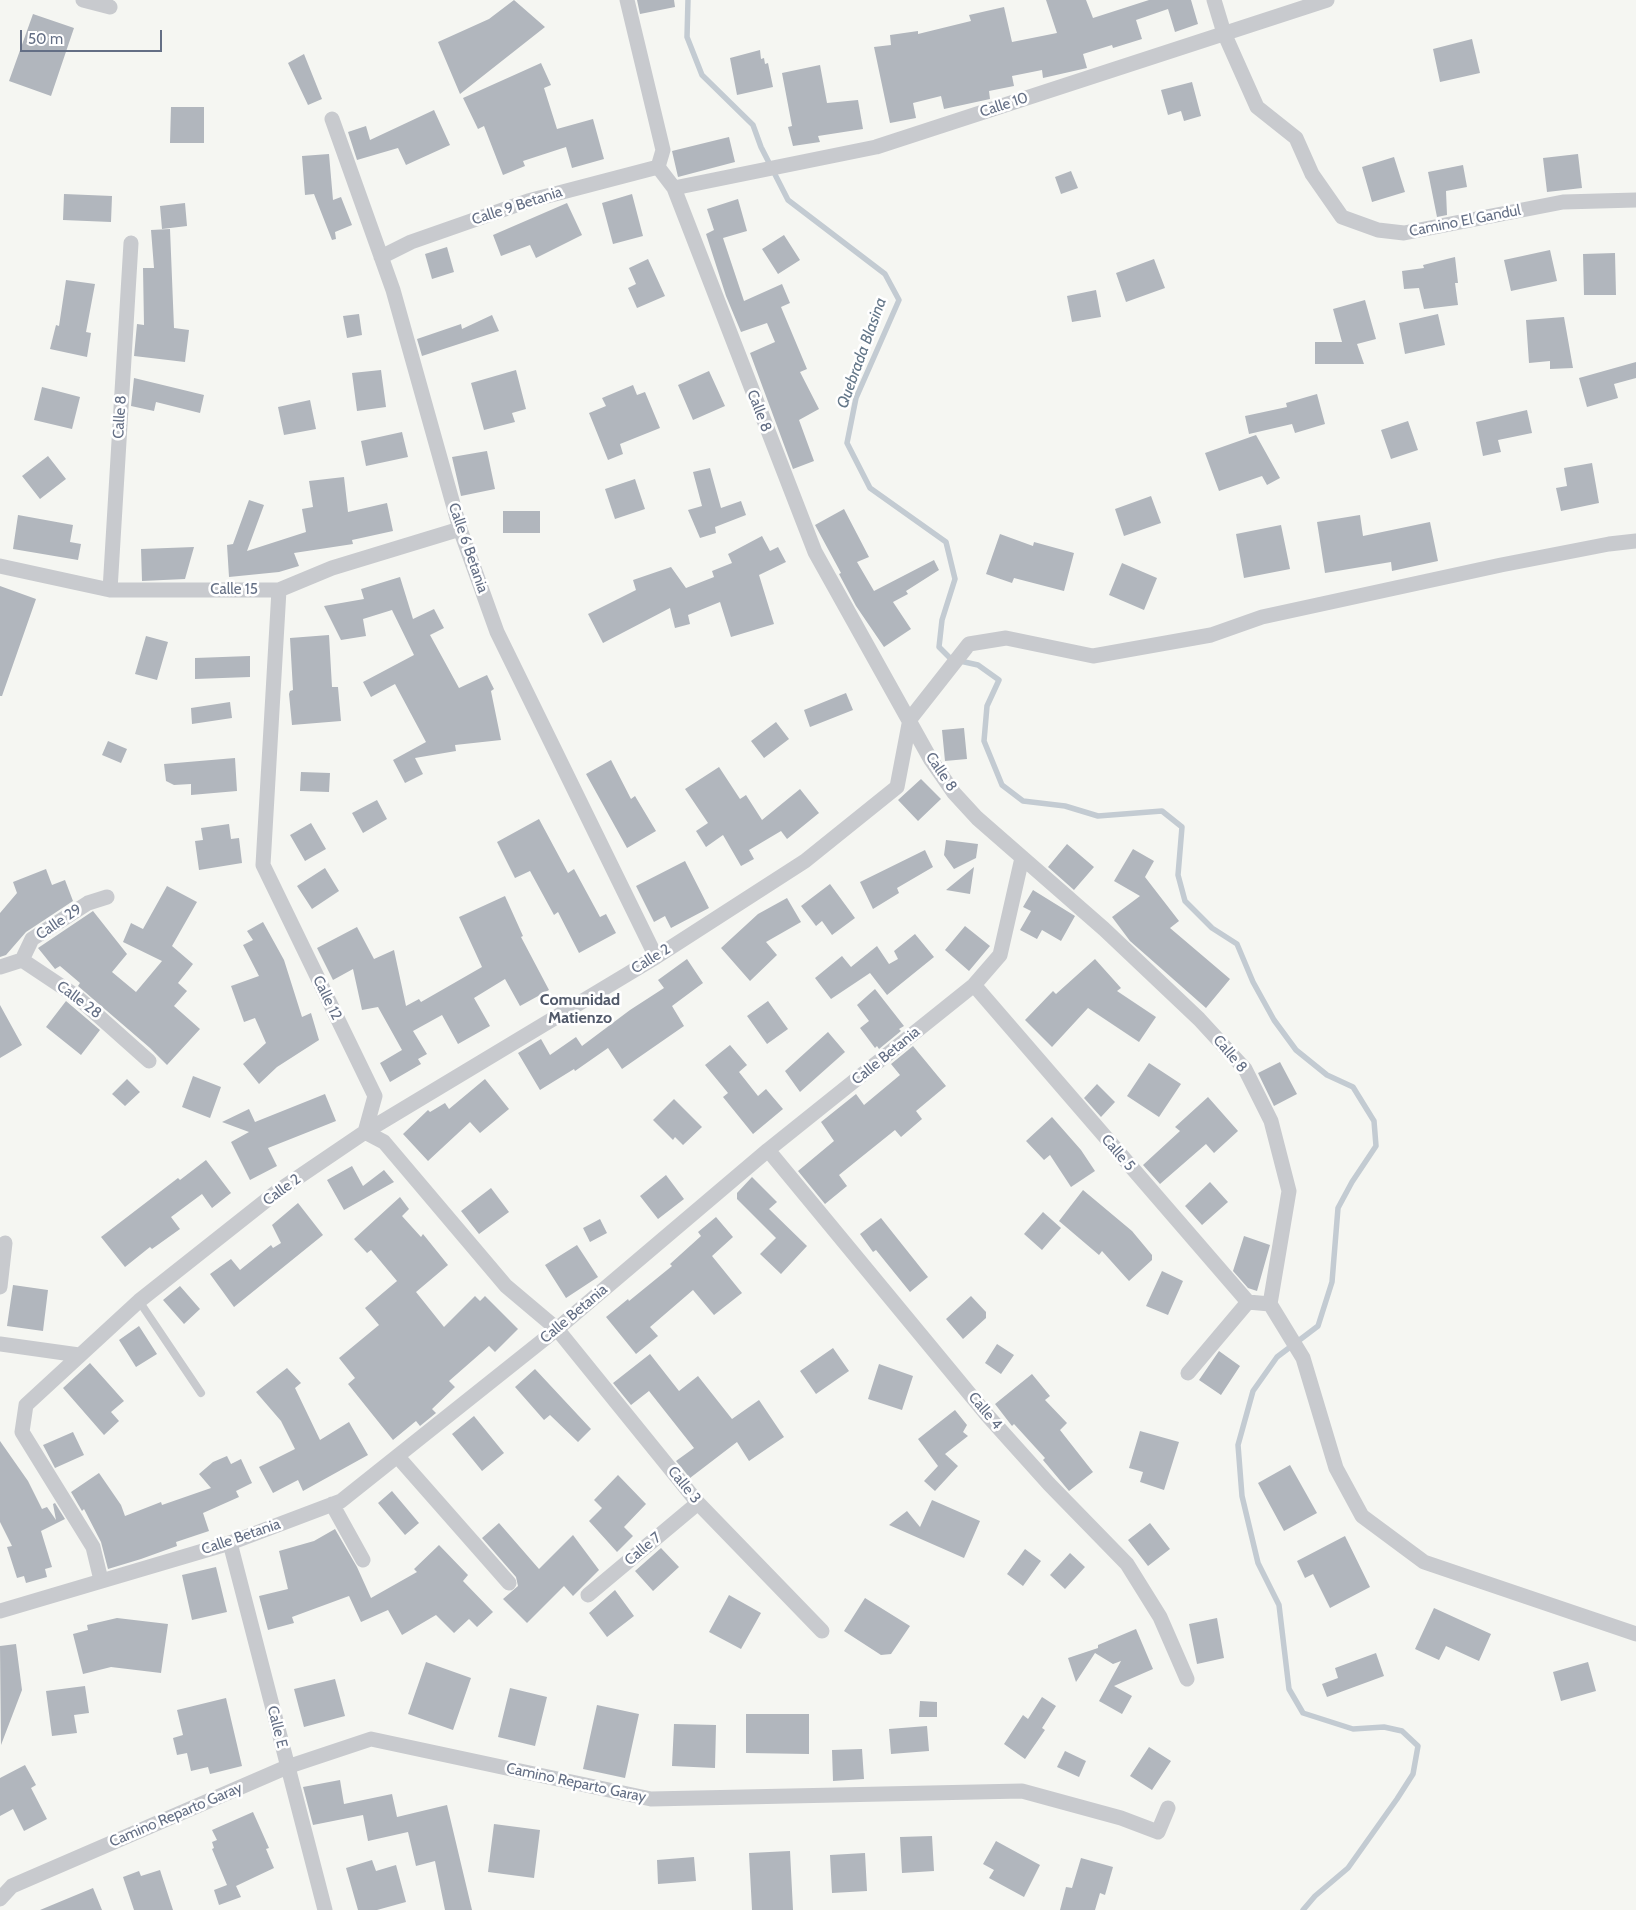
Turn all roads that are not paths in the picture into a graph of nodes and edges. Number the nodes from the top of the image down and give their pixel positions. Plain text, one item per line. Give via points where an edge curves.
1 (83, 0) edge
2 (627, 0) edge
3 (1214, 0) edge
4 (1327, 0) edge
5 (110, 7) dead end
6 (1224, 33) junction
7 (332, 119) dead end
8 (658, 167) junction
9 (674, 188) junction
10 (1636, 200) edge
11 (131, 244) dead end
12 (381, 257) junction
13 (460, 529) junction
14 (1636, 540) edge
15 (0, 566) edge
16 (110, 590) junction
17 (279, 590) junction
18 (910, 719) junction
19 (1022, 858) junction
20 (107, 897) dead end
21 (656, 957) junction
22 (22, 960) junction
23 (0, 967) edge
24 (974, 985) junction
25 (149, 1060) dead end
26 (365, 1132) junction
27 (768, 1150) junction
28 (5, 1243) dead end
29 (0, 1287) edge
30 (139, 1301) junction
31 (1248, 1302) junction
32 (1270, 1304) junction
33 (557, 1329) junction
34 (0, 1344) edge
35 (79, 1355) junction
36 (1188, 1373) dead end
37 (201, 1393) dead end
38 (398, 1457) junction
39 (698, 1503) junction
40 (332, 1504) junction
41 (230, 1543) junction
42 (364, 1560) dead end
43 (101, 1580) junction
44 (510, 1583) dead end
45 (588, 1595) dead end
46 (0, 1611) edge
47 (822, 1631) dead end
48 (1636, 1634) edge
49 (1187, 1679) dead end
50 (287, 1767) junction
51 (1168, 1808) dead end
52 (0, 1899) edge
53 (325, 1910) edge

1 - 5 street
2 - 8 street via 663,150
3 - 6 street, Camino El Gandul
4 - 6 street, Calle 10
6 - 9 street, Calle 10 via 876,147
6 - 10 street, Camino El Gandul via 1258,107 1296,138 1312,174 1342,217 1378,230 1404,233 1563,202
7 - 12 street, Calle 6 Betania
8 - 9 street, Calle 8
8 - 12 street, Calle 9 Betania via 528,201 411,242
9 - 18 street, Calle 8 via 815,552
11 - 16 street, Calle 8
12 - 13 street, Calle 6 Betania
13 - 17 street, Calle 15 via 332,568
13 - 21 street, Calle 6 Betania via 497,632
14 - 18 street via 1501,565 1262,618 1211,635 1093,656 1006,638 970,644
15 - 16 street, Calle 15
16 - 17 street, Calle 15
17 - 26 street, Calle 12 via 263,865 374,1096
18 - 19 street, Calle 8 via 931,760 954,793
18 - 21 street, Calle 2 via 897,787 805,861
19 - 24 street, Calle Betania via 1000,955
19 - 32 street, Calle 8 via 1104,929 1199,1019 1245,1069 1271,1121 1289,1191
20 - 22 street, Calle 29 via 88,903 32,939
21 - 26 street, Calle 2
22 - 23 street
22 - 25 street, Calle 28 via 76,996
24 - 27 street, Calle Betania
24 - 31 street, Calle 5
26 - 30 street, Calle 2 via 278,1191
26 - 33 street via 384,1142 506,1286
27 - 33 street, Calle Betania
27 - 49 street, Calle 4 via 987,1415 1127,1564 1160,1617
28 - 29 street
30 - 35 street, Calle 2
30 - 37 lane
31 - 32 street
31 - 36 street
32 - 48 street via 1301,1355 1336,1468 1362,1516 1424,1562
33 - 38 street, Calle Betania
33 - 39 street, Calle 3
34 - 35 street
35 - 43 street, Calle 2 via 26,1405 22,1432 92,1547
38 - 40 street, Calle Betania via 341,1501
38 - 44 street
39 - 45 street, Calle 7
39 - 47 street, Calle 3
40 - 41 street, Calle Betania
40 - 42 street
41 - 43 street, Calle Betania
41 - 50 street, Calle E
43 - 46 street, Calle Betania
50 - 51 street, Camino Reparto Garay via 371,1739 651,1799 1022,1791 1121,1818 1158,1832
50 - 52 street, Camino Reparto Garay via 12,1886
50 - 53 street, Calle E

